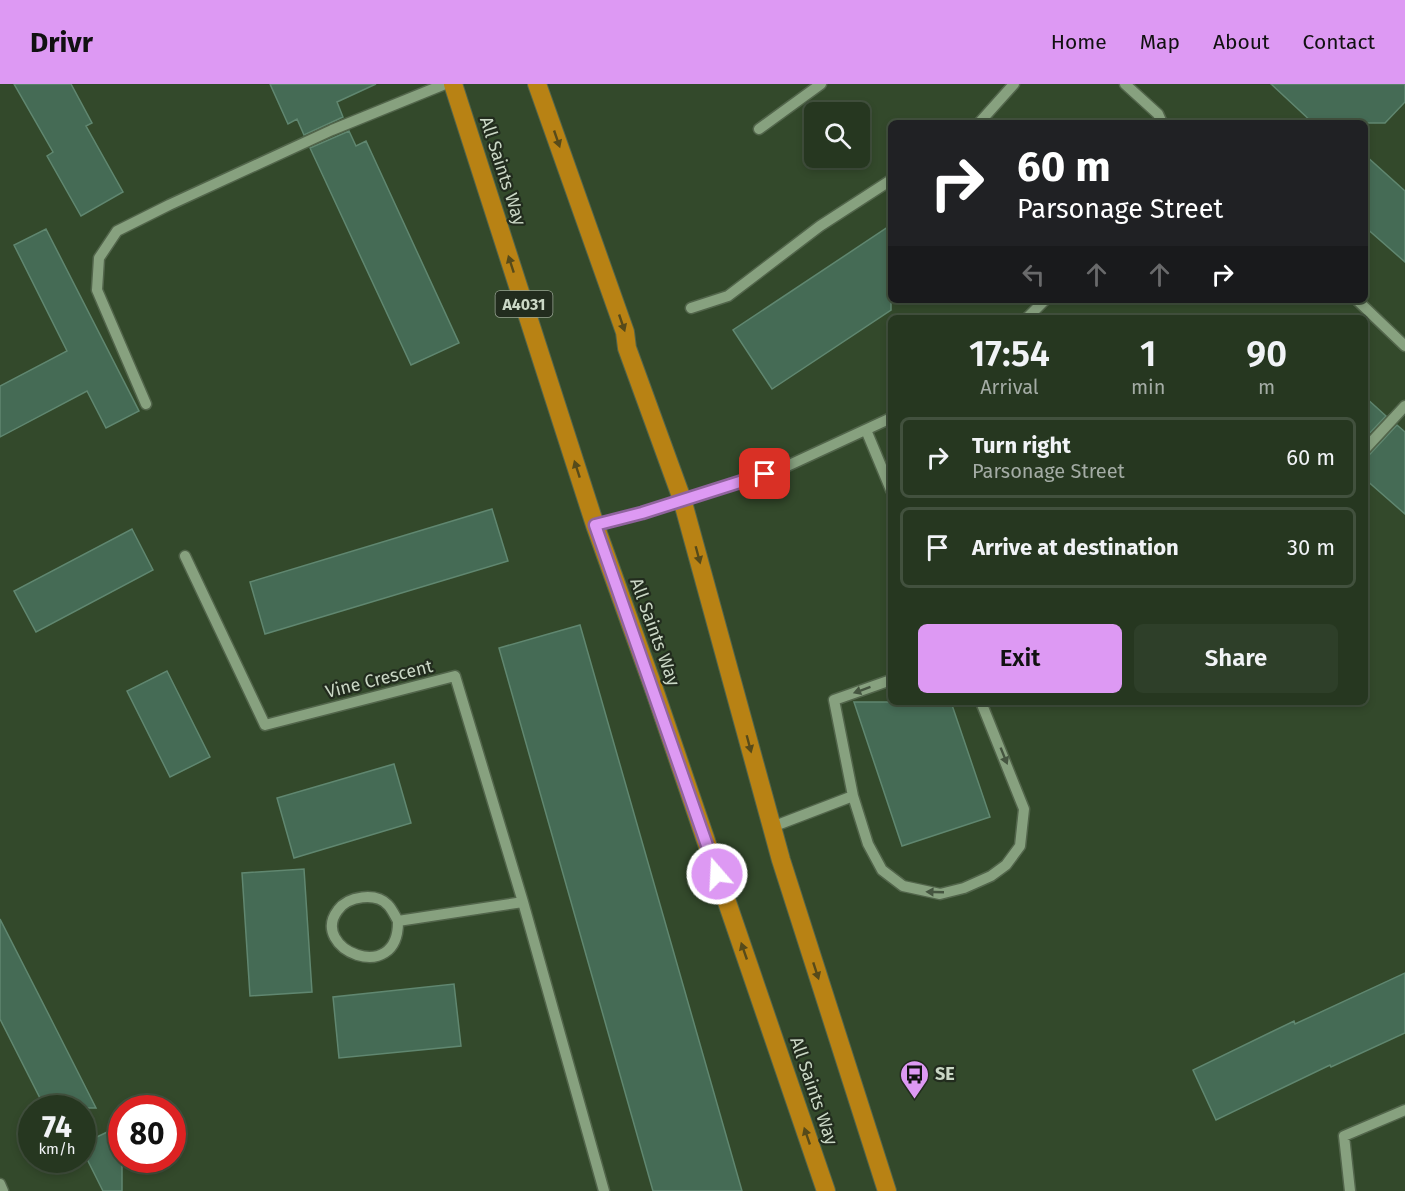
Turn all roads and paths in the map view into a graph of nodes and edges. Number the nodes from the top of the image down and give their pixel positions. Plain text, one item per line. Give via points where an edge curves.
1 (445, 84) edge
2 (453, 84) edge
3 (537, 84) edge
4 (821, 84) edge
5 (1014, 84) edge
6 (1125, 84) edge
7 (981, 120) edge
8 (1161, 120) edge
9 (759, 129) dead end
10 (888, 182) edge
11 (1042, 303) edge
12 (1360, 303) edge
13 (691, 308) dead end
14 (1030, 315) edge
15 (1405, 346) edge
16 (146, 404) dead end
17 (1405, 406) edge
18 (888, 419) edge
19 (866, 430) junction
20 (1368, 446) edge
21 (888, 483) edge
22 (682, 499) junction
23 (595, 525) junction
24 (185, 556) dead end
25 (888, 681) edge
26 (982, 705) edge
27 (853, 796) junction
28 (772, 826) junction
29 (523, 902) junction
30 (398, 921) junction
31 (1405, 1110) edge
32 (0, 1184) edge
33 (3, 1191) edge
34 (604, 1191) edge
35 (826, 1191) edge
36 (887, 1191) edge
37 (1350, 1191) edge

1 - 16 street via 332,130 117,231 99,258 96,290
23 -> 2 highway, All Saints Way / A4031
3 -> 22 highway, All Saints Way
4 - 9 street
5 - 7 street
6 - 8 street
10 - 13 street via 820,226 728,296
11 - 14 street
12 - 15 street
17 - 20 street
18 - 19 street
19 - 21 street
19 - 22 street via 785,467
22 - 23 street
22 -> 28 highway, All Saints Way
35 -> 23 highway, All Saints Way / A4031
24 - 29 street, Vine Crescent via 265,725 455,676
25 -> 27 street via 834,700
26 -> 27 street via 1024,809 1020,846 1006,865 991,876 940,894 903,886 882,870 868,844
27 - 28 street
28 -> 36 highway, All Saints Way
29 - 30 street
29 - 34 street, Vine Crescent
30 - 30 street via 396,942 385,954 373,957 351,954 332,932 339,908 351,900 368,897 387,904
31 - 37 street via 1344,1136
32 - 33 street

